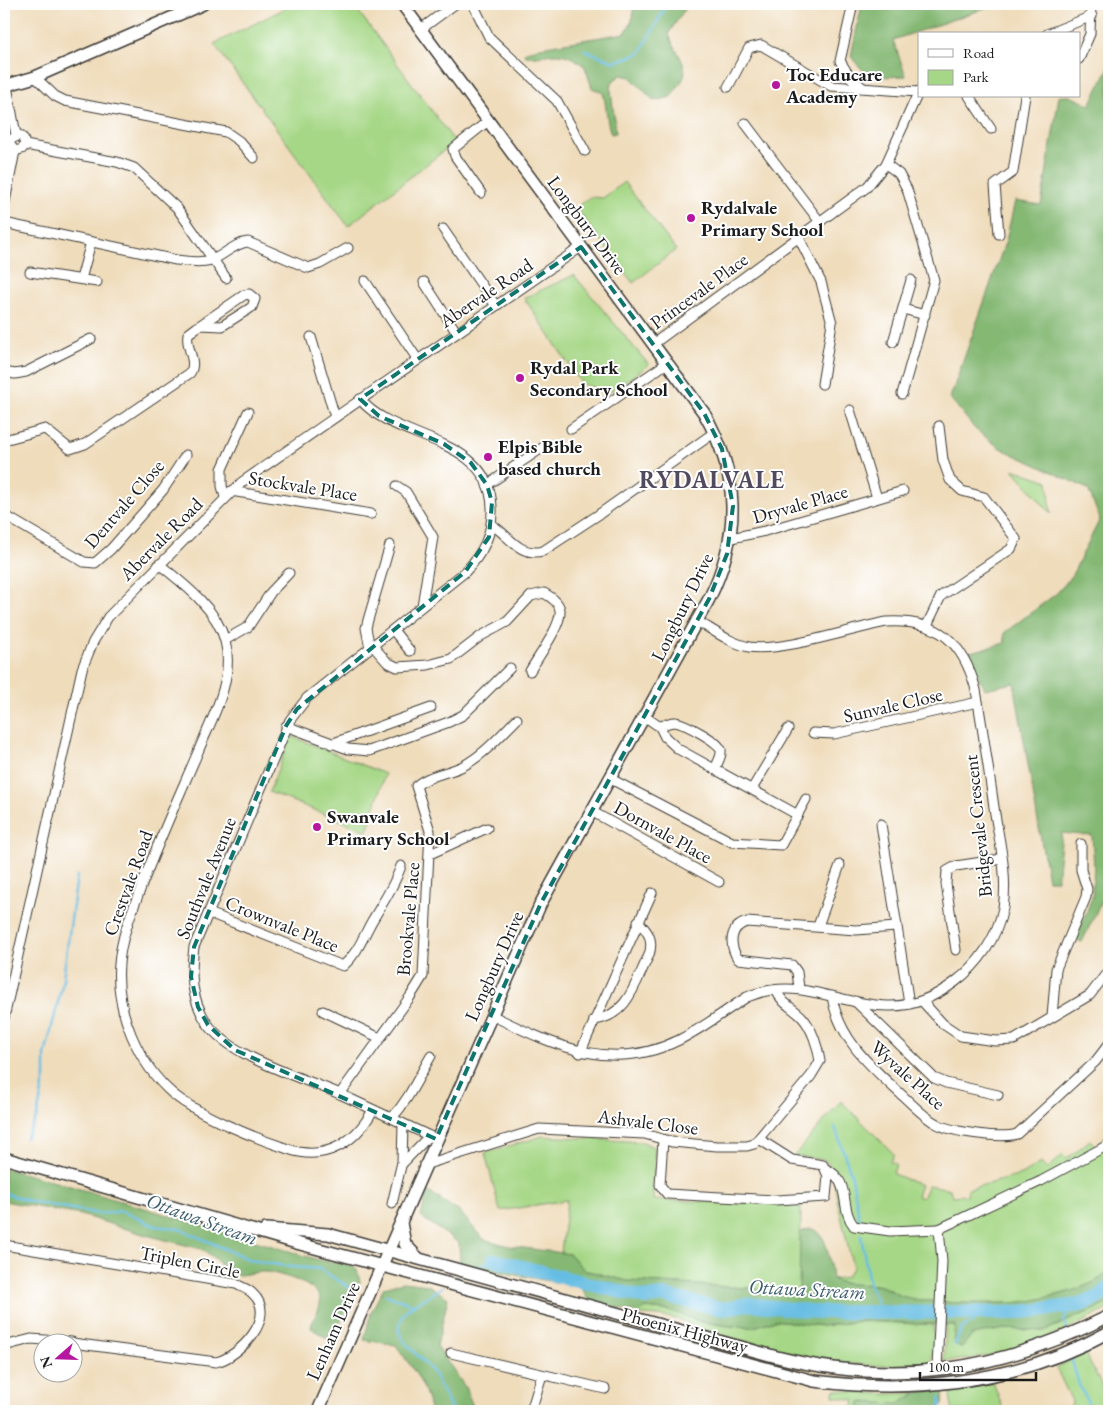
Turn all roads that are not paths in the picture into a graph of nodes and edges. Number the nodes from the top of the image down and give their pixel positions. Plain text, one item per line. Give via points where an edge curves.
1 (202, 4) edge
2 (402, 4) edge
3 (455, 4) edge
4 (473, 4) edge
5 (853, 4) edge
6 (1091, 4) edge
7 (1092, 16) junction
8 (420, 29) junction
9 (1052, 32) edge
10 (1080, 57) edge
11 (35, 77) junction
12 (6, 86) edge
13 (728, 87) dead end
14 (862, 88) junction
15 (918, 91) edge
16 (970, 98) edge
17 (1025, 98) edge
18 (488, 121) junction
19 (745, 123) dead end
20 (991, 129) dead end
21 (10, 138) edge
22 (25, 145) junction
23 (15, 151) junction
24 (585, 151) dead end
25 (254, 158) dead end
26 (886, 164) junction
27 (481, 193) dead end
28 (4, 207) edge
29 (820, 222) junction
30 (4, 223) edge
31 (443, 229) dead end
32 (999, 234) dead end
33 (799, 238) junction
34 (91, 242) junction
35 (205, 246) junction
36 (581, 247) junction
37 (348, 248) dead end
38 (214, 260) junction
39 (199, 262) junction
40 (30, 272) dead end
41 (226, 278) dead end
42 (81, 279) junction
43 (911, 280) dead end
44 (97, 282) dead end
45 (365, 282) dead end
46 (424, 282) dead end
47 (496, 306) junction
48 (903, 309) junction
49 (925, 315) junction
50 (201, 324) junction
51 (457, 333) junction
52 (311, 338) dead end
53 (91, 339) dead end
54 (893, 342) dead end
55 (653, 344) junction
56 (418, 360) junction
57 (667, 362) junction
58 (4, 372) edge
59 (822, 384) dead end
60 (902, 394) dead end
61 (360, 399) junction
62 (850, 410) dead end
63 (248, 412) dead end
64 (334, 417) junction
65 (939, 426) dead end
66 (571, 429) dead end
67 (715, 432) junction
68 (4, 440) edge
69 (545, 446) dead end
70 (186, 455) dead end
71 (487, 485) junction
72 (397, 486) dead end
73 (903, 491) dead end
74 (228, 494) junction
75 (877, 498) junction
76 (371, 514) dead end
77 (4, 515) edge
78 (492, 524) junction
79 (731, 538) junction
80 (390, 546) dead end
81 (159, 564) junction
82 (289, 573) dead end
83 (422, 606) junction
84 (697, 621) junction
85 (927, 625) junction
86 (393, 630) junction
87 (225, 640) junction
88 (371, 647) junction
89 (410, 651) dead end
90 (510, 668) dead end
91 (530, 671) dead end
92 (978, 702) junction
93 (431, 708) dead end
94 (644, 716) junction
95 (517, 719) dead end
96 (286, 726) junction
97 (660, 726) junction
98 (788, 729) dead end
99 (814, 733) dead end
100 (332, 744) junction
101 (715, 769) junction
102 (609, 778) junction
103 (752, 789) junction
104 (806, 799) dead end
105 (591, 811) junction
106 (798, 815) junction
107 (881, 824) dead end
108 (487, 828) dead end
109 (1080, 844) dead end
110 (430, 854) junction
111 (1002, 859) junction
112 (840, 865) dead end
113 (401, 866) dead end
114 (719, 882) dead end
115 (652, 892) dead end
116 (208, 913) junction
117 (638, 921) junction
118 (818, 926) junction
119 (896, 926) junction
120 (956, 950) dead end
121 (1109, 970) edge
122 (799, 988) junction
123 (776, 990) junction
124 (832, 996) junction
125 (855, 1001) junction
126 (922, 1001) junction
127 (908, 1004) junction
128 (324, 1011) dead end
129 (491, 1015) junction
130 (4, 1018) edge
131 (1052, 1018) junction
132 (594, 1020) junction
133 (380, 1038) junction
134 (1109, 1044) edge
135 (580, 1053) junction
136 (431, 1056) dead end
137 (340, 1094) junction
138 (998, 1095) dead end
139 (373, 1110) junction
140 (392, 1118) junction
141 (403, 1124) junction
142 (432, 1138) junction
143 (759, 1139) junction
144 (662, 1140) junction
145 (1108, 1145) dead end
146 (4, 1158) edge
147 (402, 1164) junction
148 (424, 1166) junction
149 (826, 1169) junction
150 (392, 1204) dead end
151 (401, 1219) junction
152 (255, 1229) junction
153 (939, 1230) junction
154 (4, 1244) edge
155 (388, 1251) junction
156 (420, 1261) junction
157 (381, 1265) junction
158 (1109, 1316) edge
159 (1109, 1332) edge
160 (32, 1339) edge
161 (82, 1344) edge
162 (4, 1346) edge
163 (451, 1353) dead end
164 (937, 1369) junction
165 (542, 1375) junction
166 (605, 1389) dead end
167 (58, 1411) edge
168 (63, 1411) edge
169 (318, 1411) edge
170 (531, 1411) edge

1 - 11 main road
2 - 8 main road, Longbury Drive
3 - 8 street
4 - 24 street via 489,37 557,101
5 - 14 street via 840,61 850,78
6 - 7 street
7 - 9 street
7 - 10 street via 1090,34
8 - 18 main road, Longbury Drive
11 - 12 main road
11 - 25 street via 65,101 226,132
12 - 21 street
13 - 14 street via 749,48 761,45 831,86
14 - 15 street
15 - 26 street, Princevale Place
16 - 20 street
17 - 32 street via 1013,172 995,185
18 - 27 street via 453,149
18 - 36 main road, Longbury Drive
19 - 29 street
21 - 22 street via 23,138
21 - 23 street via 11,148
22 - 23 street
22 - 35 street via 134,168 177,208
23 - 28 street
26 - 29 street, Princevale Place via 867,187
26 - 49 street via 899,174 907,189 934,272
29 - 33 street, Princevale Place
30 - 34 street
31 - 47 street
33 - 55 street, Princevale Place
33 - 59 street via 821,282 832,323
34 - 39 street
34 - 42 street
35 - 38 street
35 - 39 street
36 - 47 street, Abervale Road
36 - 55 main road, Longbury Drive
37 - 38 street via 308,268 248,242
38 - 39 street
38 - 41 street
40 - 42 street
42 - 44 street
43 - 48 street
45 - 56 street
46 - 51 street
47 - 51 street, Abervale Road
48 - 49 street
48 - 54 street
49 - 60 street
50 - 50 street via 244,295 249,294 255,299 252,307 222,326
50 - 68 street via 188,334 193,364 190,373 85,444 70,449 45,429
51 - 56 street, Abervale Road
52 - 64 street
53 - 58 street via 26,372
55 - 57 main road, Longbury Drive
56 - 61 street, Abervale Road
57 - 66 street
57 - 67 main road, Longbury Drive
61 - 64 street, Abervale Road
61 - 71 street, Southvale Avenue via 379,416 458,451
62 - 75 street, Dryvale Place
63 - 74 street via 222,469 222,486
64 - 74 street, Abervale Road
65 - 85 street via 943,460 950,480 962,491 984,497 1016,539 1010,549 941,596
67 - 78 street via 543,551 534,554 523,550
67 - 79 main road, Longbury Drive via 731,490
69 - 71 street
70 - 77 street, Dentvale Close via 163,490 95,562 84,562
71 - 78 street, Southvale Avenue via 492,502
72 - 83 street via 406,492 433,537
73 - 75 street, Dryvale Place
74 - 76 street, Stockvale Place
74 - 81 street, Abervale Road
75 - 79 street, Dryvale Place
78 - 83 street, Southvale Avenue via 485,548 476,560
79 - 84 main road, Longbury Drive via 721,574
80 - 88 street via 366,628
81 - 87 street, Crestvale Road via 199,600 216,620
81 - 130 street, Abervale Road via 108,617 86,657
82 - 87 street via 271,592 248,627
83 - 86 street, Southvale Avenue
84 - 85 street, Bridgevale Crescent via 737,643 764,648 886,622
84 - 94 main road, Longbury Drive
85 - 92 street, Bridgevale Crescent via 950,640 961,652 970,668
86 - 88 street, Southvale Avenue
86 - 89 street
87 - 139 street, Crestvale Road via 227,666 220,699 154,854 121,947 119,983 128,1026 147,1063 172,1093 189,1106 286,1149 312,1154 341,1147 360,1130
88 - 91 street via 397,667 428,665 451,659 481,636 507,622 531,596 544,593 556,602 560,610 559,621
88 - 96 street, Southvale Avenue via 307,698
90 - 100 street via 469,710 449,722 369,751
92 - 99 street, Sunvale Close via 834,734
92 - 111 street, Bridgevale Crescent
93 - 100 street
94 - 97 street
94 - 102 main road, Longbury Drive
95 - 110 street, Brookvale Place via 479,755 453,771 418,783 415,788 427,816
96 - 100 street
96 - 116 street, Southvale Avenue
97 - 101 street via 669,742
97 - 101 street via 682,724 718,744 721,756
98 - 103 street
101 - 103 street
102 - 105 main road, Longbury Drive
102 - 106 street via 732,842 781,845
103 - 106 street
104 - 106 street
105 - 114 street, Dornvale Place
105 - 129 main road, Longbury Drive via 541,903
107 - 119 street
108 - 110 street
109 - 131 street via 1086,897 1056,969
110 - 133 street, Brookvale Place via 422,976 417,988
111 - 120 street via 956,866 947,871 945,877
111 - 126 street, Bridgevale Crescent via 1003,907 991,941 965,974
112 - 118 street
113 - 116 street, Crownvale Place via 358,950 343,966
115 - 117 street
116 - 137 street, Southvale Avenue via 194,947 191,977 198,1007 208,1024 235,1050
117 - 132 street
117 - 132 street via 649,934 651,947 648,955 618,1012 606,1019
118 - 119 street via 863,930
118 - 122 street via 748,922 736,927 733,933 732,947 738,958 792,965 797,972
119 - 127 street
121 - 131 street via 1090,995
122 - 123 street, Bridgevale Crescent
122 - 124 street, Bridgevale Crescent
123 - 135 street, Bridgevale Crescent via 747,997 698,1030 664,1047 617,1056
123 - 143 street via 782,1002 802,1017 820,1061
124 - 125 street, Bridgevale Crescent
124 - 134 street, Wyvale Place via 846,1034 864,1061 930,1120 953,1130 1017,1134 1095,1062
125 - 127 street, Bridgevale Crescent via 889,1006
125 - 138 street via 934,1078
126 - 127 street, Bridgevale Crescent
126 - 131 street via 943,1024 961,1036 971,1038 1014,1040
128 - 133 street
129 - 135 street, Bridgevale Crescent
129 - 142 main road, Longbury Drive
132 - 135 street
133 - 137 street, Brookvale Place
136 - 140 street via 412,1092
137 - 139 street, Southvale Avenue
139 - 140 street, Southvale Avenue
140 - 141 street, Southvale Avenue
141 - 142 street, Southvale Avenue
141 - 147 street
142 - 147 street
142 - 148 main road, Longbury Drive
143 - 144 street, Ashvale Close via 754,1144 740,1146
143 - 149 street via 782,1156 817,1163
144 - 148 street, Ashvale Close via 645,1134 539,1130
144 - 149 street via 660,1185 667,1194 776,1200 826,1197
145 - 153 street via 1042,1182
146 - 152 main road, Phoenix Highway
147 - 150 street
148 - 151 main road, Longbury Drive
149 - 153 street via 835,1174 843,1185 848,1217 854,1226 890,1231
151 - 155 main road, Longbury Drive
151 - 156 main road via 404,1244
152 - 155 main road, Phoenix Highway via 328,1234
152 - 157 main road, Phoenix Highway
153 - 164 street via 942,1261
154 - 161 street, Triplen Circle via 236,1284 253,1294 262,1309 261,1320 248,1340 232,1356 216,1362
155 - 156 main road, Phoenix Highway
155 - 157 main road, Longbury Drive
156 - 164 main road, Phoenix Highway via 812,1366 883,1373
157 - 159 main road, Phoenix Highway via 785,1374 849,1385 923,1386 975,1380 1042,1362
157 - 169 main road, Lenham Drive
158 - 164 main road, Phoenix Highway via 1067,1337 1023,1353 969,1366
160 - 162 street, Triplen Circle
163 - 165 street
165 - 166 street
165 - 170 street
167 - 168 street

